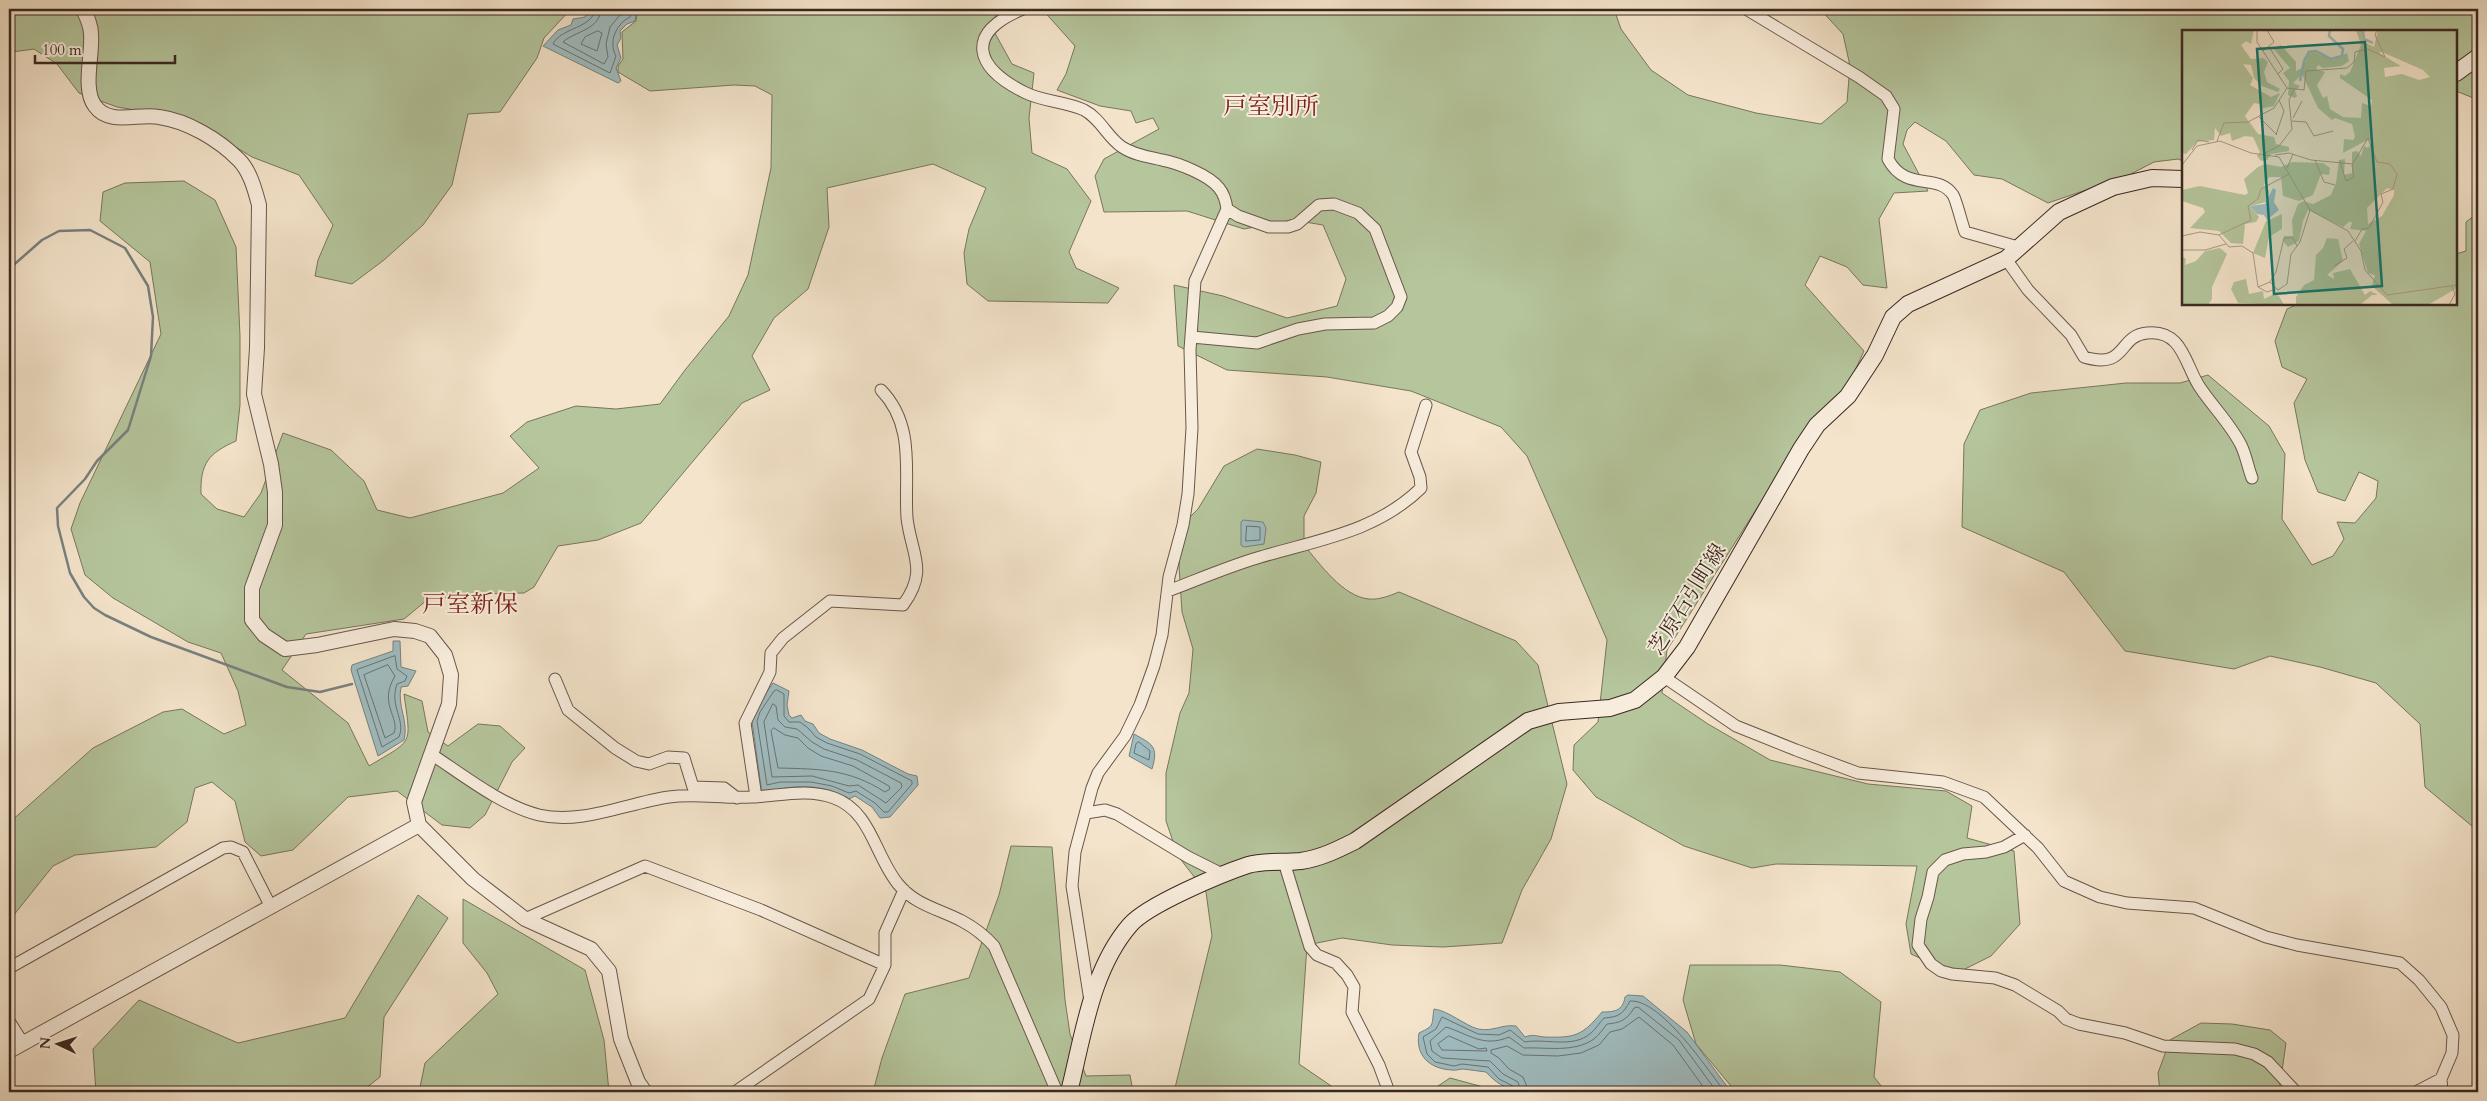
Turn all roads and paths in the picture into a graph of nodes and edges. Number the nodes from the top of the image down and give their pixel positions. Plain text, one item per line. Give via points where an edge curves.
1 (83, 9) edge
2 (1023, 9) edge
3 (1746, 9) edge
4 (2478, 56) edge
5 (2457, 72) edge
6 (2182, 179) edge
7 (1228, 209) junction
8 (2018, 247) junction
9 (2006, 259) junction
10 (1192, 337) junction
11 (881, 390) dead end
12 (1426, 405) dead end
13 (2252, 478) dead end
14 (1168, 591) junction
15 (1664, 677) junction
16 (555, 679) dead end
17 (431, 754) junction
18 (756, 797) junction
19 (737, 798) junction
20 (1086, 813) junction
21 (419, 825) junction
22 (2024, 835) junction
23 (1284, 862) junction
24 (1224, 875) junction
25 (904, 890) junction
26 (271, 907) junction
27 (525, 919) junction
28 (884, 965) junction
29 (9, 968) edge
30 (1091, 1006) junction
31 (9, 1021) edge
32 (22, 1043) junction
33 (9, 1051) edge
34 (2441, 1079) junction
35 (645, 1092) edge
36 (735, 1092) edge
37 (1057, 1092) edge
38 (1069, 1092) edge
39 (1390, 1092) edge
40 (2296, 1092) edge
41 (2416, 1092) edge
42 (2442, 1092) edge

1 - 17 street via 91,34 90,95 94,105 104,114 158,116 179,121 240,161 254,185 259,205 254,394 271,464 275,525 252,588 252,620 264,635 285,649 394,629 430,636 445,655 451,675 449,704
2 - 7 street via 987,33 981,43 982,55 992,70 1026,94 1075,106 1089,113 1122,147 1194,171 1218,187
3 - 8 street via 1886,96 1894,109 1888,159 1892,167 1899,175 1946,187 1955,196 1965,232
4 - 5 main road
6 - 8 main road, 芝原石引町線 via 2152,178 2113,187 2059,212
7 - 10 street via 1195,281
7 - 10 street via 1269,227 1297,224 1319,205 1334,204 1358,213 1376,229 1401,297 1388,316 1374,323 1325,324 1257,343
8 - 9 main road, 芝原石引町線
9 - 13 street via 2028,290 2071,335 2084,357 2109,361 2135,337 2146,333 2162,334 2173,340 2186,356 2198,384 2242,447
9 - 15 main road, 芝原石引町線 via 1908,304 1893,317 1875,354 1848,396 1817,425 1801,449 1687,647
10 - 14 street via 1188,494
11 - 18 street via 902,425 906,443 907,517 917,560 916,585 903,605 830,601 783,638 771,653 770,672 745,724
12 - 14 street via 1411,452 1421,488 1394,512 1334,537 1259,557
14 - 20 street via 1162,635 1140,705 1125,736 1098,773
15 - 22 street via 1736,726 1796,750 1858,773 1943,782 1984,797
15 - 23 main road, 芝原石引町線 via 1635,700 1610,708 1559,712 1528,721 1354,841 1329,854
16 - 19 street via 568,710 615,748 636,761 649,764 668,757 684,758 693,787 724,788
17 - 19 street via 485,790 540,815 595,815 670,797
17 - 21 street via 414,802
18 - 19 street
18 - 25 street via 793,793 824,795 849,806 862,820
20 - 24 street via 1105,810 1117,814
20 - 30 street via 1075,852 1072,886
21 - 26 street
21 - 27 street via 473,880
22 - 34 street via 2064,881 2100,897 2127,903 2194,908 2274,939 2400,963 2419,980 2446,1015 2453,1035 2452,1053
22 - 40 street via 2004,847 1945,860 1933,872 1918,945 1932,964 1952,974 1995,978 2015,985 2078,1024 2125,1033 2163,1046 2235,1049 2254,1054 2268,1062
23 - 24 main road, 芝原石引町線 via 1250,865
23 - 39 street via 1310,947 1317,955 1336,964 1354,987 1352,1012
24 - 30 main road, 芝原石引町線 via 1164,902 1131,924 1107,958
25 - 28 street via 885,934
25 - 37 street via 925,906 982,934 994,946
26 - 29 street via 243,852 231,847 223,848
26 - 32 street
27 - 28 street via 645,866 761,910
27 - 35 street via 592,949 608,971 622,1039
28 - 36 street via 869,999
30 - 38 main road, 芝原石引町線
31 - 32 street
32 - 33 street
34 - 41 street
34 - 42 street

